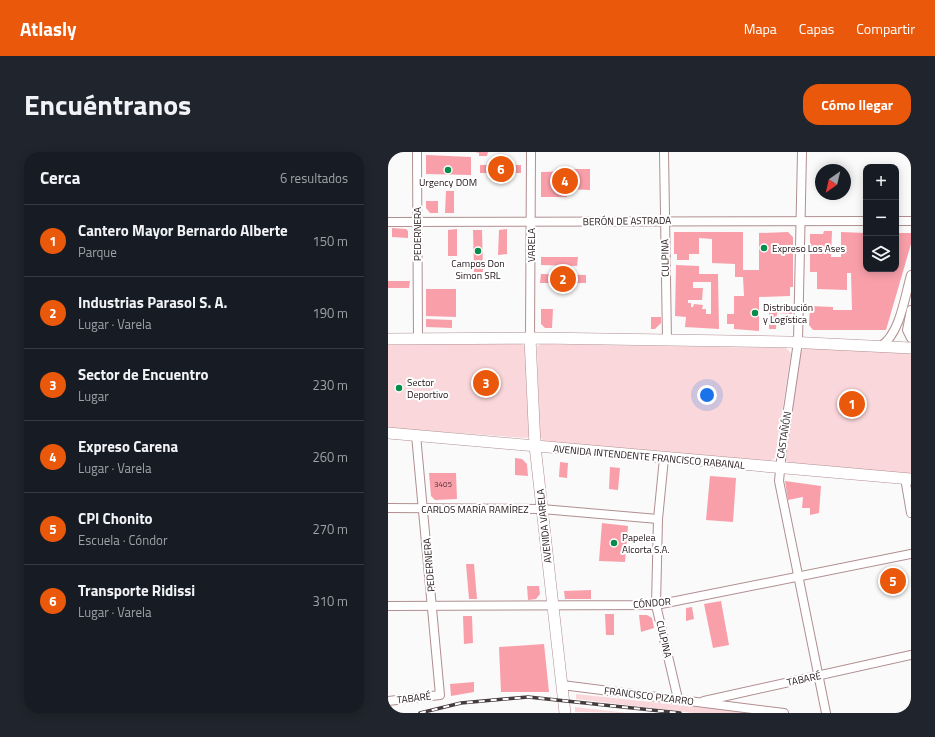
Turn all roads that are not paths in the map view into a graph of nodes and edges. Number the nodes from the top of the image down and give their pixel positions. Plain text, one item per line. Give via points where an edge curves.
1 (418, 152) edge
2 (531, 152) edge
3 (664, 152) edge
4 (802, 152) edge
5 (802, 220) junction
6 (664, 221) junction
7 (863, 221) edge
8 (899, 221) edge
9 (911, 221) edge
10 (388, 222) edge
11 (417, 222) junction
12 (531, 222) junction
13 (911, 276) edge
14 (911, 310) edge
15 (530, 338) junction
16 (911, 338) edge
17 (388, 339) edge
18 (418, 339) junction
19 (667, 340) junction
20 (798, 342) junction
21 (881, 346) junction
22 (911, 348) edge
23 (388, 433) edge
24 (416, 436) junction
25 (535, 446) junction
26 (664, 458) junction
27 (779, 468) junction
28 (908, 478) edge
29 (388, 508) edge
30 (424, 508) junction
31 (542, 509) junction
32 (911, 513) edge
33 (658, 519) junction
34 (911, 554) edge
35 (798, 577) junction
36 (656, 605) junction
37 (388, 606) edge
38 (433, 606) junction
39 (553, 606) junction
40 (911, 655) edge
41 (820, 676) junction
42 (562, 685) junction
43 (440, 695) joint
44 (678, 700) junction
45 (388, 701) edge
46 (698, 702) junction
47 (565, 713) edge
48 (784, 713) edge
49 (826, 713) edge

1 - 11 street, PEDERNERA
2 - 12 street, VARELA
3 - 6 street, CULPINA
4 - 5 street, CASTAÑÓN
5 - 6 street, BERÓN DE ASTRADA
5 - 7 street, BERÓN DE ASTRADA
5 - 20 street, CASTAÑÓN
6 - 12 street, BERÓN DE ASTRADA
6 - 19 street, CULPINA
8 - 9 street
10 - 11 street, BERÓN DE ASTRADA
11 - 12 street, BERÓN DE ASTRADA
11 - 18 street, PEDERNERA
12 - 15 street, VARELA
13 - 21 street via 895,328 889,339
14 - 16 street via 907,330
15 - 18 main road
15 - 19 main road
15 - 25 main road, AVENIDA VARELA
17 - 18 main road
19 - 20 main road
20 - 21 main road
20 - 27 street, CASTAÑÓN
21 - 22 main road
23 - 24 main road, AVENIDA INTENDENTE FRANCISCO RABANAL
24 - 25 main road, AVENIDA INTENDENTE FRANCISCO RABANAL
24 - 30 street, PEDERNERA
25 - 26 main road, AVENIDA INTENDENTE FRANCISCO RABANAL
25 - 31 main road, AVENIDA VARELA
26 - 27 main road, AVENIDA INTENDENTE FRANCISCO RABANAL
26 - 33 street, CULPINA
27 - 28 main road, AVENIDA INTENDENTE FRANCISCO RABANAL
27 - 35 street, CASTAÑÓN via 779,481
28 - 32 street
29 - 30 street, CARLOS MARÍA RAMÍREZ
30 - 31 street, CARLOS MARÍA RAMÍREZ
30 - 38 street, PEDERNERA
31 - 33 street, CARLOS MARÍA RAMÍREZ
31 - 39 main road, AVENIDA VARELA
33 - 36 street, CULPINA
34 - 35 street, CÓNDOR
35 - 36 street, CÓNDOR
35 - 41 street, CASTAÑÓN
36 - 39 street, CÓNDOR
36 - 44 street, CULPINA
37 - 38 street, CÓNDOR
38 - 39 street, CÓNDOR
38 - 43 street, PEDERNERA
39 - 42 main road, AVENIDA VARELA
40 - 41 street, TABARÉ
41 - 46 street, TABARÉ
41 - 49 street, CASTAÑÓN
42 - 44 street, FRANCISCO PIZARRO
42 - 47 main road, AVENIDA VARELA
43 - 45 street, TABARÉ
44 - 46 street, FRANCISCO PIZARRO
46 - 48 street, FRANCISCO PIZARRO

